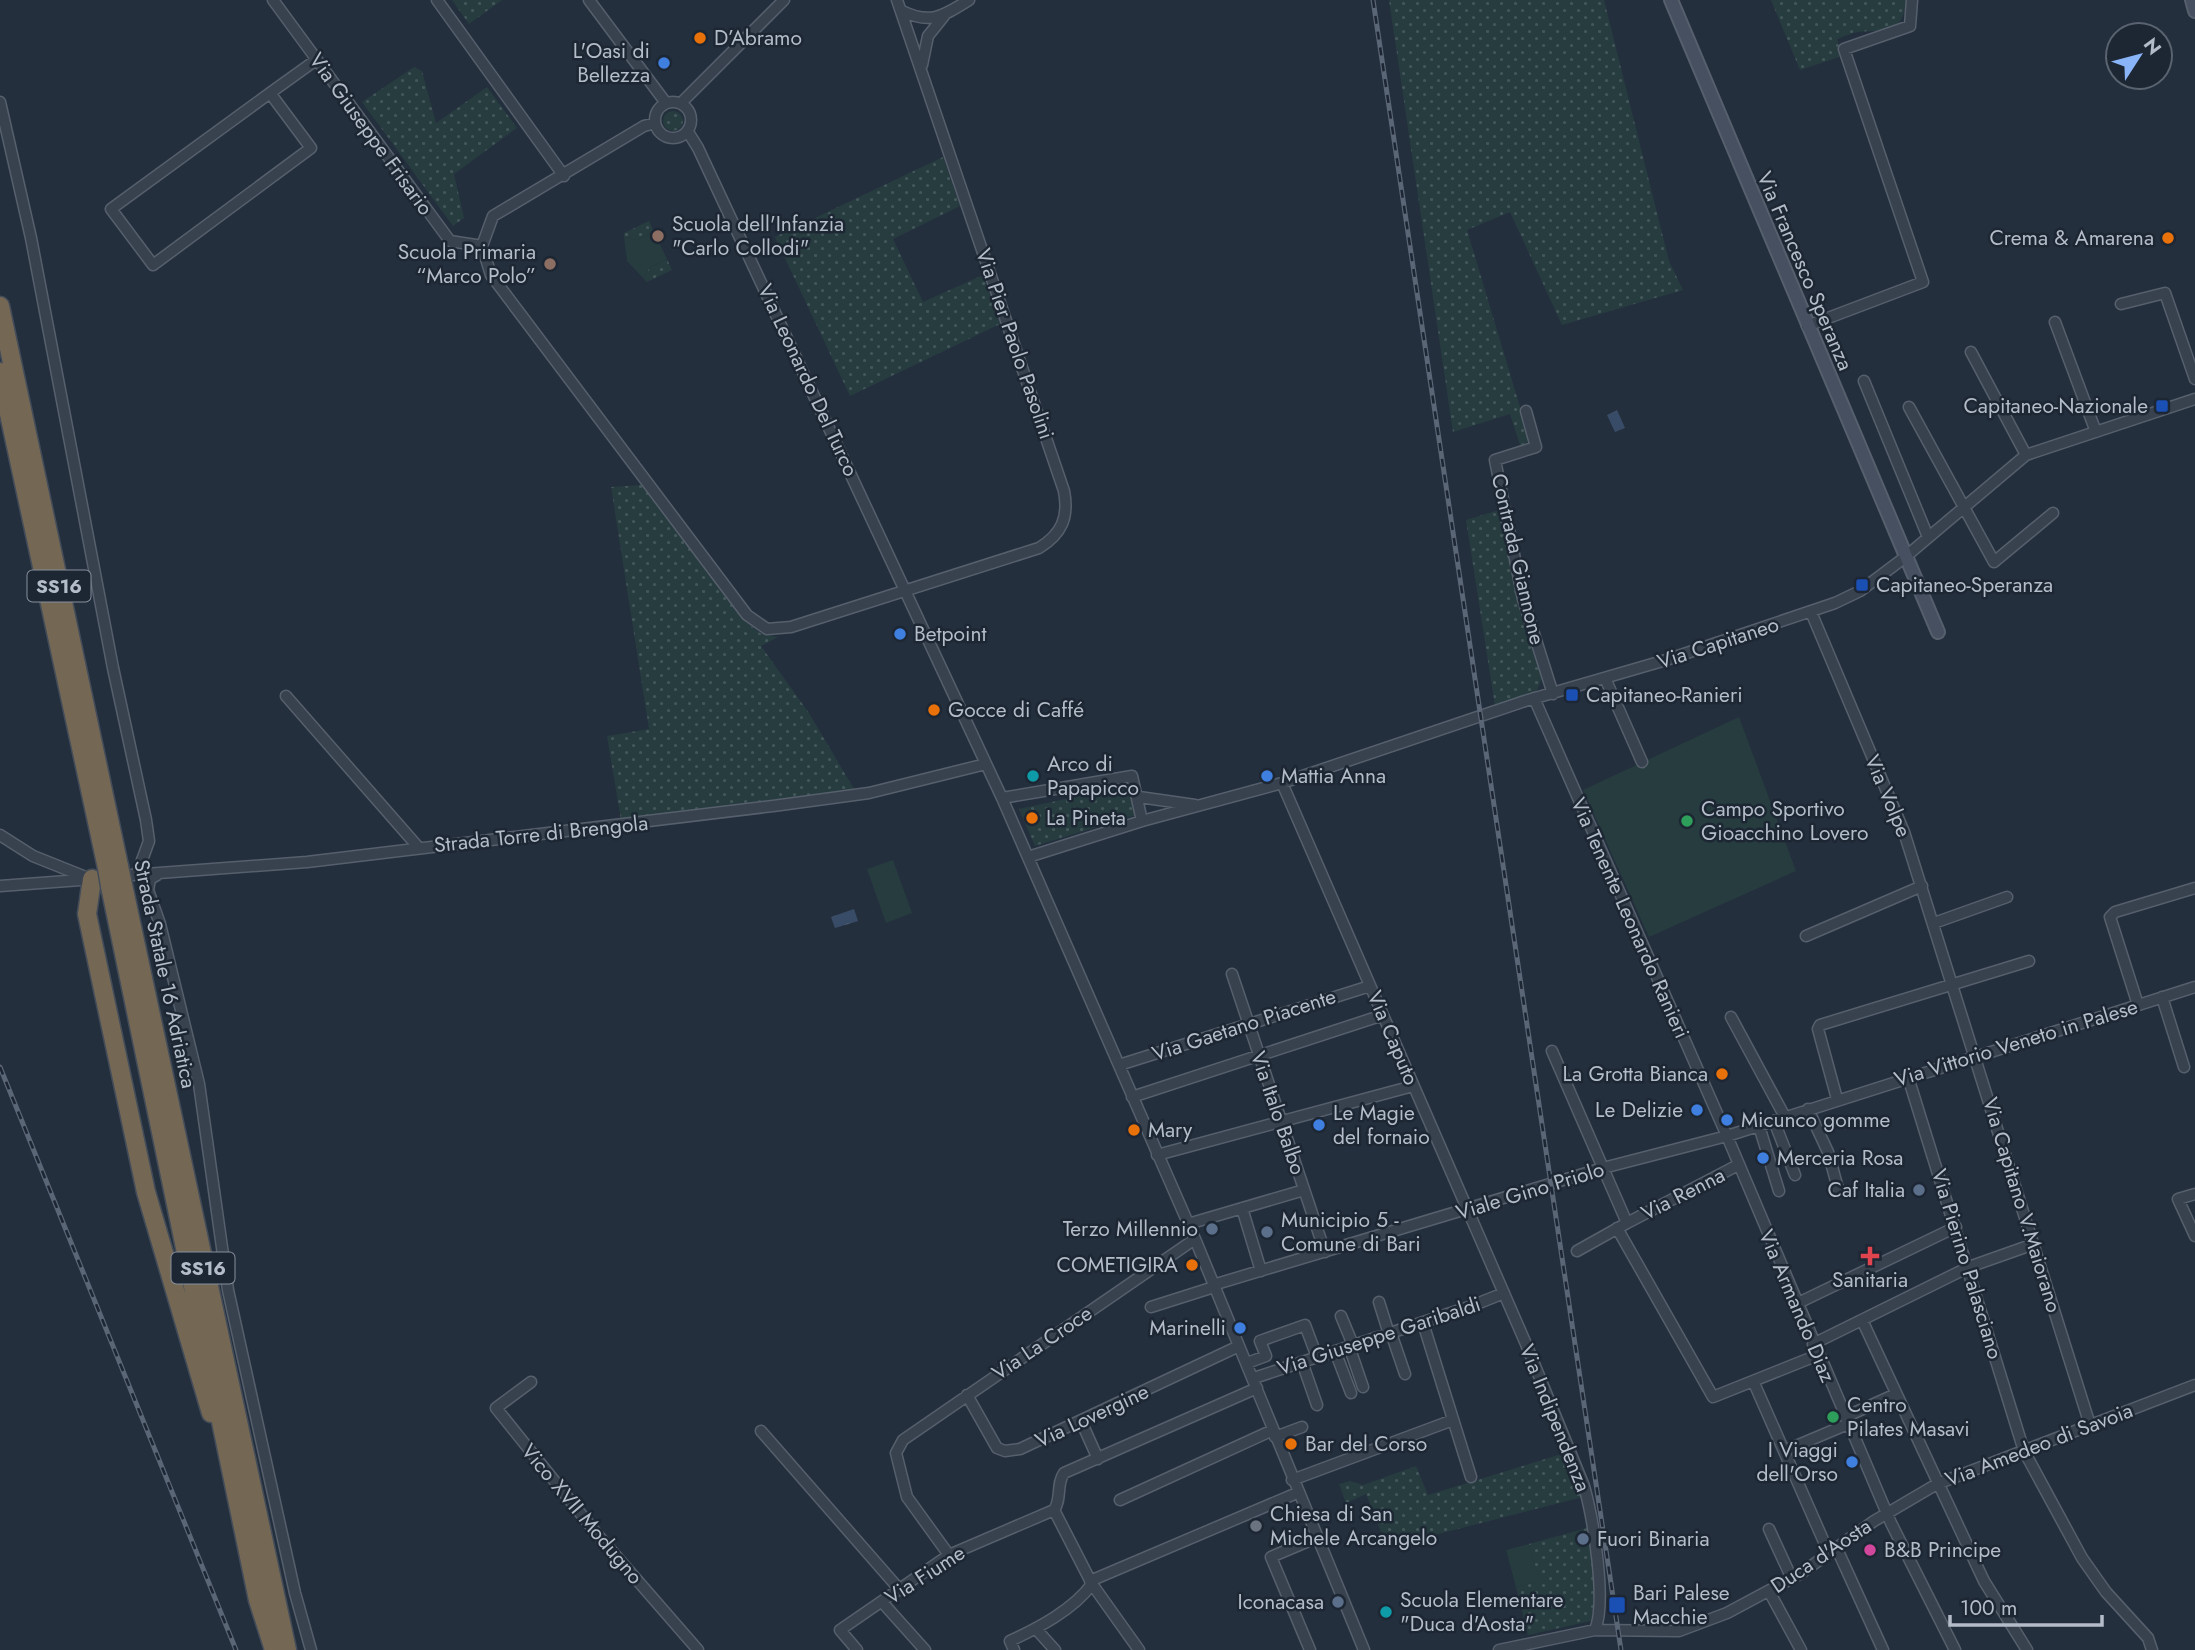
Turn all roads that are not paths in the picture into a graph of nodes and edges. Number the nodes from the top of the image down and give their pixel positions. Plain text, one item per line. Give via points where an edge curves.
1 (273, 0) edge
2 (438, 0) edge
3 (589, 0) edge
4 (784, 0) edge
5 (897, 0) edge
6 (969, 0) edge
7 (1671, 0) edge
8 (1912, 0) edge
9 (2192, 0) edge
10 (902, 11) junction
11 (2195, 11) edge
12 (947, 13) junction
13 (316, 60) junction
14 (921, 68) junction
15 (270, 93) junction
16 (0, 102) edge
17 (666, 103) junction
18 (681, 103) junction
19 (655, 123) junction
20 (688, 132) junction
21 (564, 176) junction
22 (482, 246) junction
23 (2121, 304) dead end
24 (0, 306) edge
25 (2055, 323) dead end
26 (1807, 326) junction
27 (1971, 352) dead end
28 (0, 372) edge
29 (2195, 379) edge
30 (1864, 381) dead end
31 (2195, 399) edge
32 (1909, 407) dead end
33 (1525, 411) dead end
34 (2096, 432) junction
35 (2026, 455) junction
36 (1963, 508) junction
37 (2053, 513) dead end
38 (1928, 537) junction
39 (1904, 558) junction
40 (906, 591) junction
41 (1811, 612) junction
42 (1938, 632) dead end
43 (1605, 678) junction
44 (1553, 694) junction
45 (286, 696) dead end
46 (1534, 698) junction
47 (1642, 762) dead end
48 (986, 764) junction
49 (1282, 783) junction
50 (1139, 797) junction
51 (1002, 798) junction
52 (1199, 805) junction
53 (1142, 821) junction
54 (0, 835) edge
55 (419, 848) junction
56 (1028, 857) junction
57 (113, 867) junction
58 (157, 875) junction
59 (92, 879) junction
60 (123, 882) junction
61 (0, 886) edge
62 (1922, 886) junction
63 (2195, 888) edge
64 (2007, 897) dead end
65 (1934, 923) junction
66 (1806, 936) dead end
67 (2029, 961) dead end
68 (1231, 974) dead end
69 (1953, 985) junction
70 (1370, 986) junction
71 (2195, 987) edge
72 (2162, 997) junction
73 (2138, 1005) junction
74 (1383, 1015) junction
75 (1731, 1017) dead end
76 (1248, 1024) junction
77 (1552, 1051) dead end
78 (1975, 1055) junction
79 (1259, 1056) junction
80 (1119, 1065) junction
81 (2184, 1067) dead end
82 (1908, 1077) junction
83 (1413, 1086) junction
84 (1132, 1097) junction
85 (1837, 1099) junction
86 (1808, 1110) junction
87 (1785, 1117) junction
88 (1774, 1121) junction
89 (1281, 1122) junction
90 (1759, 1126) junction
91 (1727, 1136) junction
92 (1157, 1155) junction
93 (1738, 1165) junction
94 (1603, 1168) junction
95 (1795, 1175) dead end
96 (1304, 1190) junction
97 (1779, 1191) dead end
98 (1839, 1192) dead end
99 (2195, 1194) edge
100 (1242, 1208) junction
101 (1467, 1210) junction
102 (1627, 1223) junction
103 (1188, 1224) junction
104 (1956, 1227) junction
105 (1620, 1233) junction
106 (2195, 1236) edge
107 (1195, 1239) junction
108 (2034, 1244) junction
109 (1577, 1251) dead end
110 (1325, 1252) junction
111 (1969, 1267) junction
112 (1261, 1271) junction
113 (1214, 1286) junction
114 (1504, 1293) junction
115 (1379, 1302) dead end
116 (1796, 1304) junction
117 (1152, 1307) dead end
118 (1341, 1316) dead end
119 (1862, 1320) junction
120 (1423, 1323) junction
121 (1390, 1333) junction
122 (1813, 1344) junction
123 (1239, 1346) junction
124 (1351, 1346) junction
125 (1335, 1351) junction
126 (1818, 1355) junction
127 (1317, 1357) junction
128 (1302, 1362) junction
129 (1247, 1363) junction
130 (1405, 1374) dead end
131 (531, 1382) dead end
132 (1255, 1383) junction
133 (1754, 1383) junction
134 (2195, 1385) edge
135 (1363, 1387) dead end
136 (1351, 1393) dead end
137 (1896, 1394) junction
138 (967, 1395) junction
139 (1317, 1405) dead end
140 (1453, 1420) junction
141 (1082, 1421) junction
142 (1847, 1421) junction
143 (2090, 1425) junction
144 (1303, 1427) dead end
145 (761, 1431) dead end
146 (1274, 1433) junction
147 (1784, 1451) junction
148 (2024, 1451) junction
149 (228, 1452) junction
150 (1098, 1460) junction
151 (1471, 1477) dead end
152 (1292, 1480) junction
153 (1937, 1484) junction
154 (1297, 1493) junction
155 (1120, 1500) dead end
156 (1054, 1510) junction
157 (1886, 1513) junction
158 (1769, 1529) dead end
159 (1316, 1538) junction
160 (1833, 1550) junction
161 (948, 1555) junction
162 (1792, 1579) junction
163 (1091, 1582) junction
164 (900, 1590) junction
165 (1770, 1593) junction
166 (882, 1602) junction
167 (1036, 1629) junction
168 (1595, 1630) junction
169 (1012, 1646) edge
170 (1525, 1647) edge
171 (274, 1650) edge
172 (286, 1650) edge
173 (311, 1650) edge
174 (698, 1650) edge
175 (857, 1650) edge
176 (925, 1650) edge
177 (1055, 1650) edge
178 (1139, 1650) edge
179 (1310, 1650) edge
180 (1364, 1650) edge
181 (1499, 1650) edge
182 (1801, 1650) edge
183 (1883, 1650) edge
184 (1955, 1650) edge
185 (2027, 1650) edge
186 (2152, 1650) edge

1 - 13 street, Via Giuseppe Frisario
2 - 21 street
3 - 17 street
4 - 18 street
5 - 10 street, Via Pier Paolo Pasolini
6 - 12 street
7 - 26 street, Via Francesco Speranza
8 - 26 street via 1910,26 1844,49 1923,282
9 - 11 street
10 - 12 street via 919,19
10 - 14 street, Via Pier Paolo Pasolini
12 - 14 street via 928,36
13 - 15 street
13 - 22 street, Via Giuseppe Frisario via 450,241
14 - 40 street, Via Pier Paolo Pasolini via 1066,505 1060,531 1040,548
15 - 15 street via 111,209 153,265 311,148
16 - 60 street via 146,820 149,841
17 - 18 street
17 - 19 street via 657,111
18 - 20 street via 691,114
19 - 20 street via 667,138
19 - 21 street
20 - 40 street, Via Leonardo Del Turco
21 - 22 street via 493,216
22 - 40 street, Via Pier Paolo Pasolini via 491,275 753,622 767,629 791,627
23 - 29 street via 2165,293
24 - 57 highway, Strada Statale 16 Adriatica / SS16
25 - 34 street
26 - 39 street, Via Francesco Speranza
27 - 35 street
28 - 57 highway, Strada Statale 16 Adriatica / SS16
30 - 38 street
31 - 34 street, Via Capitaneo
32 - 36 street
33 - 44 street, Contrada Giannone via 1536,447 1495,460 1523,599
34 - 35 street, Via Capitaneo
35 - 36 street, Via Capitaneo
36 - 37 street via 1994,562
36 - 38 street, Via Capitaneo
38 - 39 street, Via Capitaneo
39 - 41 street, Via Capitaneo via 1860,590
39 - 42 street, Via Francesco Speranza
40 - 48 street, Via Leonardo Del Turco
41 - 43 street, Via Capitaneo
41 - 62 street, Via Volpe via 1905,832
43 - 44 street, Via Capitaneo
43 - 47 street
44 - 46 street, Via Capitaneo
45 - 55 street
46 - 49 street, Via Capitaneo
46 - 91 street, Via Tenente Leonardo Ranieri
48 - 51 street, Via Leonardo Del Turco
48 - 55 street, Strada Torre di Brengola via 869,793
49 - 52 street, Via Capitaneo
49 - 70 street, Via Caputo
50 - 51 street via 1132,776
50 - 52 street
50 - 53 street
51 - 56 street, Via Leonardo Del Turco
52 - 53 street, Via Capitaneo
53 - 56 street, Via Capitaneo
54 - 59 street via 33,856
55 - 58 street, Strada Torre di Brengola
56 - 80 street, Via Leonardo Del Turco
57 - 60 highway, Strada Statale 16 Adriatica / SS16, bridge
58 - 60 street, Strada Torre di Brengola
58 - 173 street via 150,878 148,890 200,1084 228,1290
59 - 60 street, Strada Torre di Brengola
59 - 61 street, Strada Torre di Brengola
59 - 149 highway via 87,914 146,1192 202,1388
60 - 149 highway, Strada Statale 16 Adriatica / SS16
60 - 172 highway, Strada Statale 16 Adriatica / SS16
62 - 65 street, Via Volpe
62 - 66 street
63 - 73 street via 2110,916
64 - 65 street
65 - 69 street, Via Volpe
67 - 69 street
68 - 76 street, Via Italo Balbo
69 - 78 street, Via Capitano V.Maiorano
69 - 85 street via 1818,1028
70 - 74 street, Via Caputo
70 - 76 street, Via Gaetano Piacente
71 - 72 street, Via Vittorio Veneto in Palese
72 - 73 street, Via Vittorio Veneto in Palese
72 - 81 street
73 - 78 street, Via Vittorio Veneto in Palese
74 - 79 street
74 - 83 street, Via Caputo
75 - 87 street
76 - 79 street, Via Italo Balbo
76 - 80 street, Via Gaetano Piacente
77 - 94 street
78 - 82 street, Via Vittorio Veneto in Palese
78 - 108 street, Via Capitano V.Maiorano
79 - 84 street
79 - 89 street, Via Italo Balbo
80 - 84 street, Via Leonardo Del Turco
82 - 85 street, Via Vittorio Veneto in Palese
82 - 104 street, Via Pierino Palasciano
83 - 89 street
83 - 101 street, Via Caputo
84 - 92 street, Via Leonardo Del Turco
85 - 86 street, Via Vittorio Veneto in Palese
86 - 87 street, Via Vittorio Veneto in Palese
86 - 98 street via 1828,1152
87 - 88 street, Viale Gino Priolo
88 - 90 street, Viale Gino Priolo
88 - 95 street
89 - 92 street
89 - 96 street, Via Italo Balbo
90 - 91 street, Viale Gino Priolo
90 - 97 street
91 - 93 street, Via Armando Diaz
91 - 94 street, Viale Gino Priolo
92 - 103 street, Via Leonardo Del Turco
93 - 102 street, Via Renna
93 - 116 street, Via Armando Diaz
94 - 101 street, Viale Gino Priolo
94 - 102 street
96 - 100 street
96 - 110 street, Via Italo Balbo
99 - 106 street via 2178,1199
100 - 103 street
100 - 112 street
101 - 110 street, Viale Gino Priolo
101 - 114 street, Via Caputo
102 - 105 street, Via Renna
103 - 107 street, Via Leonardo Del Turco
104 - 111 street, Via Pierino Palasciano
104 - 116 street
105 - 109 street, Via Renna
105 - 133 street via 1713,1397
107 - 113 street, Via Leonardo Del Turco
107 - 138 street, Via La Croce
108 - 111 street
108 - 143 street, Via Capitano V.Maiorano
110 - 112 street, Viale Gino Priolo
111 - 119 street
111 - 148 street, Via Pierino Palasciano
112 - 113 street, Viale Gino Priolo
113 - 117 street, Viale Gino Priolo
113 - 123 street, Via Leonardo Del Turco
114 - 120 street, Via Giuseppe Garibaldi
114 - 168 street, Via Indipendenza via 1587,1498 1600,1594
115 - 121 street
116 - 122 street, Via Armando Diaz
118 - 124 street
119 - 122 street
119 - 137 street
120 - 121 street, Via Giuseppe Garibaldi
120 - 140 street
121 - 124 street, Via Giuseppe Garibaldi
121 - 130 street
122 - 126 street, Via Armando Diaz
123 - 129 street, Via Leonardo Del Turco
123 - 141 street, Via Lovergine
124 - 125 street, Via Giuseppe Garibaldi
124 - 135 street
125 - 127 street, Via Giuseppe Garibaldi
125 - 136 street
126 - 133 street
126 - 142 street, Via Armando Diaz
127 - 128 street, Via Giuseppe Garibaldi
127 - 129 street via 1305,1325 1260,1341 1266,1356
128 - 132 street, Via Giuseppe Garibaldi
128 - 139 street
129 - 132 street, Via Leonardo Del Turco
131 - 174 street, Vico XVII Modugno via 496,1408
132 - 146 street, Via Leonardo Del Turco
132 - 150 street, Via Giuseppe Garibaldi
133 - 147 street
134 - 143 street, Via Amedeo di Savoia
137 - 142 street
137 - 153 street
138 - 141 street, Via Lovergine via 997,1448 1005,1451 1020,1449
138 - 161 street, Via La Croce via 903,1440 896,1453 907,1497
140 - 151 street
140 - 152 street
141 - 150 street
142 - 147 street
142 - 157 street, Via Armando Diaz
143 - 148 street, Via Amedeo di Savoia
144 - 146 street
145 - 164 street
146 - 152 street, Via Leonardo Del Turco
146 - 155 street
147 - 160 street
148 - 153 street, Via Amedeo di Savoia
148 - 186 street, Via Pierino Palasciano via 2082,1558 2148,1638
149 - 171 highway, Strada Statale 16 Adriatica / SS16 via 258,1600
150 - 156 street, Via Giuseppe Garibaldi via 1065,1473
152 - 154 street, Via Leonardo Del Turco
153 - 157 street, Via Amedeo di Savoia
153 - 185 street via 1984,1581
154 - 159 street, Via Leonardo Del Turco
154 - 163 street
156 - 161 street, Via Fiume
156 - 163 street
157 - 160 street, Duca d'Aosta
157 - 184 street, Via Armando Diaz
158 - 162 street
159 - 179 street via 1271,1557
159 - 180 street, Via Leonardo Del Turco
160 - 162 street, Duca d'Aosta
160 - 183 street
161 - 164 street, Via Fiume
162 - 165 street, Duca d'Aosta
163 - 167 street via 1086,1593
163 - 178 street
164 - 166 street, Via Fiume
165 - 168 street, Duca d'Aosta via 1679,1631
165 - 182 street
166 - 175 street, Via Fiume via 840,1630
166 - 176 street
167 - 169 street
167 - 177 street
168 - 170 street
170 - 181 street

